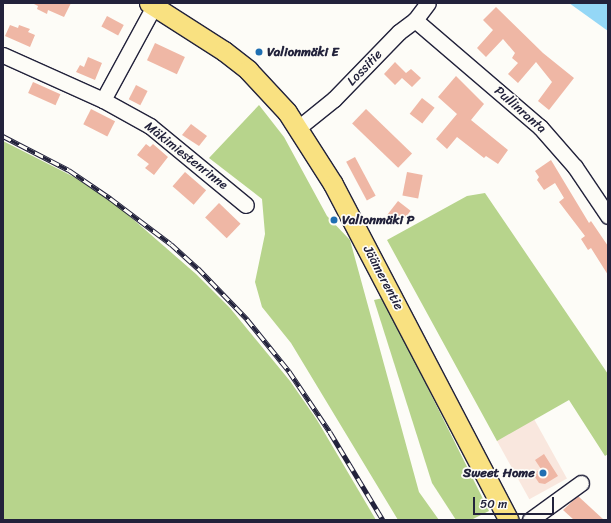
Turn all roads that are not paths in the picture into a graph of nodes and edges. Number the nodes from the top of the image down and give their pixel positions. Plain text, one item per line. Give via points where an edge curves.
1 (428, 3) edge
2 (151, 4) edge
3 (415, 20) junction
4 (3, 55) edge
5 (103, 100) junction
6 (298, 128) junction
7 (246, 205) dead end
8 (608, 216) edge
9 (581, 483) dead end
10 (509, 520) edge
11 (530, 520) edge

1 - 3 street, Lossitie
2 - 5 street
2 - 6 main road, Jäämerentie via 224,51 248,70 287,112
3 - 6 street, Lossitie via 399,32 334,99
3 - 8 street, Pullinranta via 540,127 576,167
4 - 5 street, Mäkimiestenrinne
5 - 7 street, Mäkimiestenrinne via 150,126
6 - 10 main road, Jäämerentie via 332,184
9 - 11 street

